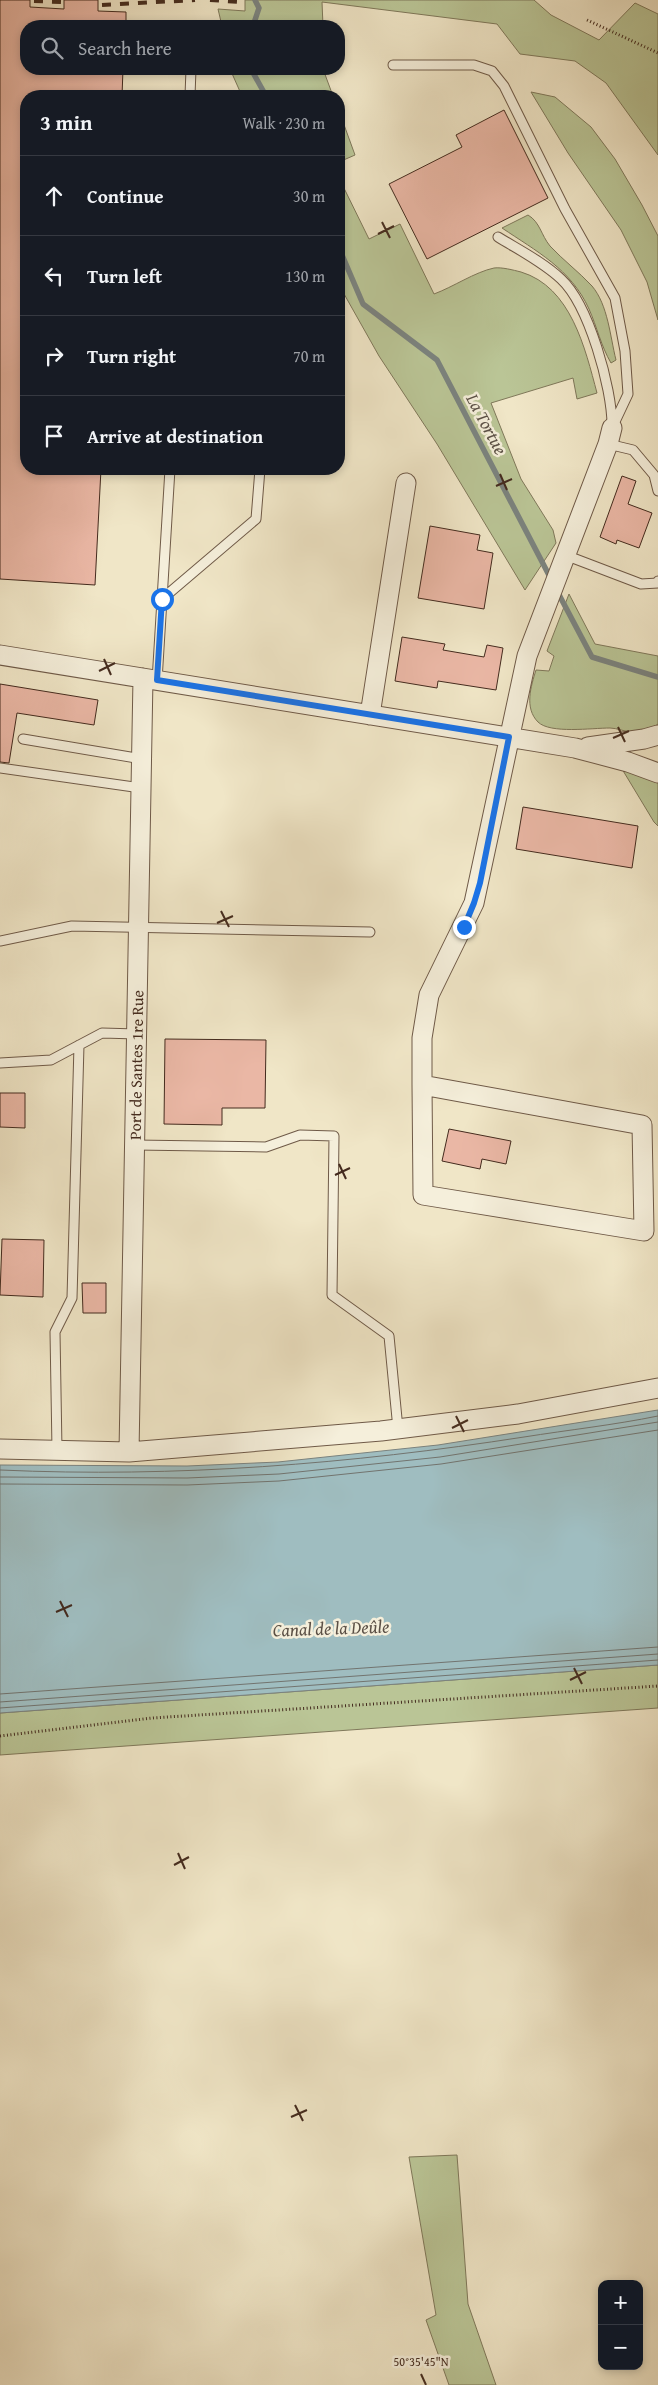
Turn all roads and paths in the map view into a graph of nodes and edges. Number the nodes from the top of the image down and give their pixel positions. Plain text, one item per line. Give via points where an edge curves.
1 (587, 20) dead end
2 (658, 53) edge
3 (393, 64) dead end
4 (191, 75) edge
5 (190, 90) edge
6 (498, 237) dead end
7 (610, 436) junction
8 (170, 475) edge
9 (260, 475) edge
10 (406, 483) dead end
11 (658, 491) edge
12 (562, 562) junction
13 (658, 581) edge
14 (162, 599) junction
15 (0, 654) edge
16 (150, 679) junction
17 (370, 714) junction
18 (658, 735) edge
19 (509, 737) junction
20 (23, 739) dead end
21 (575, 748) junction
22 (142, 758) junction
23 (0, 768) edge
24 (658, 773) edge
25 (141, 788) junction
26 (139, 927) junction
27 (370, 932) dead end
28 (0, 941) edge
29 (137, 1034) junction
30 (79, 1045) junction
31 (0, 1063) edge
32 (422, 1085) junction
33 (135, 1145) junction
34 (658, 1388) edge
35 (398, 1429) junction
36 (0, 1449) edge
37 (57, 1450) junction
38 (129, 1452) junction
39 (658, 1686) edge
40 (0, 1736) edge

1 - 2 path
3 - 7 lane via 474,65 492,71 504,86 565,209 615,298 625,351 628,394
4 - 5 lane
6 - 7 lane via 544,265 562,280 574,296 584,315 612,408
7 - 11 lane via 632,450 654,475
7 - 12 street
8 - 14 lane
9 - 14 lane via 256,519
10 - 17 street
12 - 13 lane via 641,584
12 - 19 street via 527,656
14 - 16 lane
15 - 16 street
16 - 17 street
16 - 22 street, Port de Santes 1re Rue
17 - 19 street
18 - 21 street via 644,740
19 - 21 street
19 - 32 street via 474,903 429,995 422,1038
20 - 22 lane
21 - 24 street
22 - 25 street, Port de Santes 1re Rue
23 - 25 lane
25 - 26 street, Port de Santes 1re Rue
26 - 27 lane
26 - 28 lane via 72,926
26 - 29 street, Port de Santes 1re Rue
29 - 30 lane via 102,1033
29 - 33 street, Port de Santes 1re Rue
30 - 31 lane via 51,1060
30 - 37 lane via 72,1298 55,1332
32 - 32 street via 424,1195 644,1231 642,1125
33 - 35 lane via 266,1147 300,1135 334,1136 332,1295 389,1336
33 - 38 street, Port de Santes 1re Rue
34 - 35 street via 518,1414
35 - 38 street
36 - 37 street
37 - 38 street
39 - 40 path via 152,1718

